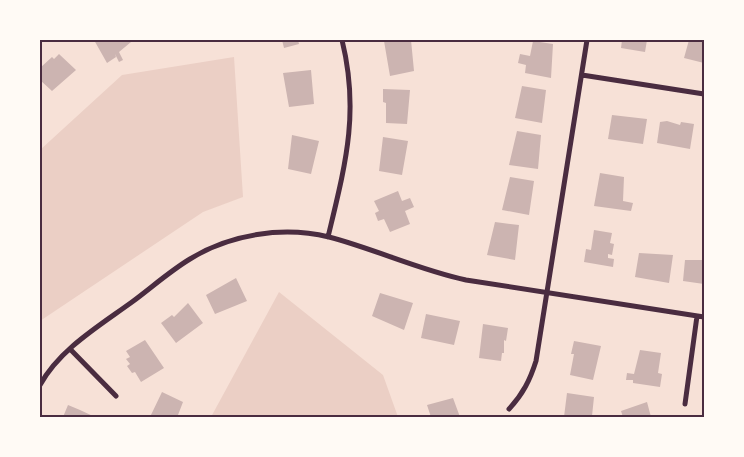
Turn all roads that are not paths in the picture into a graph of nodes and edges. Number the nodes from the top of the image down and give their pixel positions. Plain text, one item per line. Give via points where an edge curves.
1 (342, 40) edge
2 (587, 40) edge
3 (582, 75) junction
4 (704, 94) edge
5 (328, 237) junction
6 (548, 294) junction
7 (698, 316) junction
8 (704, 317) edge
9 (70, 349) junction
10 (40, 385) edge
11 (116, 396) dead end
12 (685, 404) dead end
13 (509, 409) dead end

1 - 5 street via 352,94 351,122 348,150
2 - 3 street
3 - 4 street
3 - 6 street
5 - 6 street via 438,274
5 - 9 street via 273,233 243,237 216,246 190,259
6 - 7 street
6 - 13 street via 531,379 522,396
7 - 8 street
7 - 12 street
9 - 10 street
9 - 11 street

